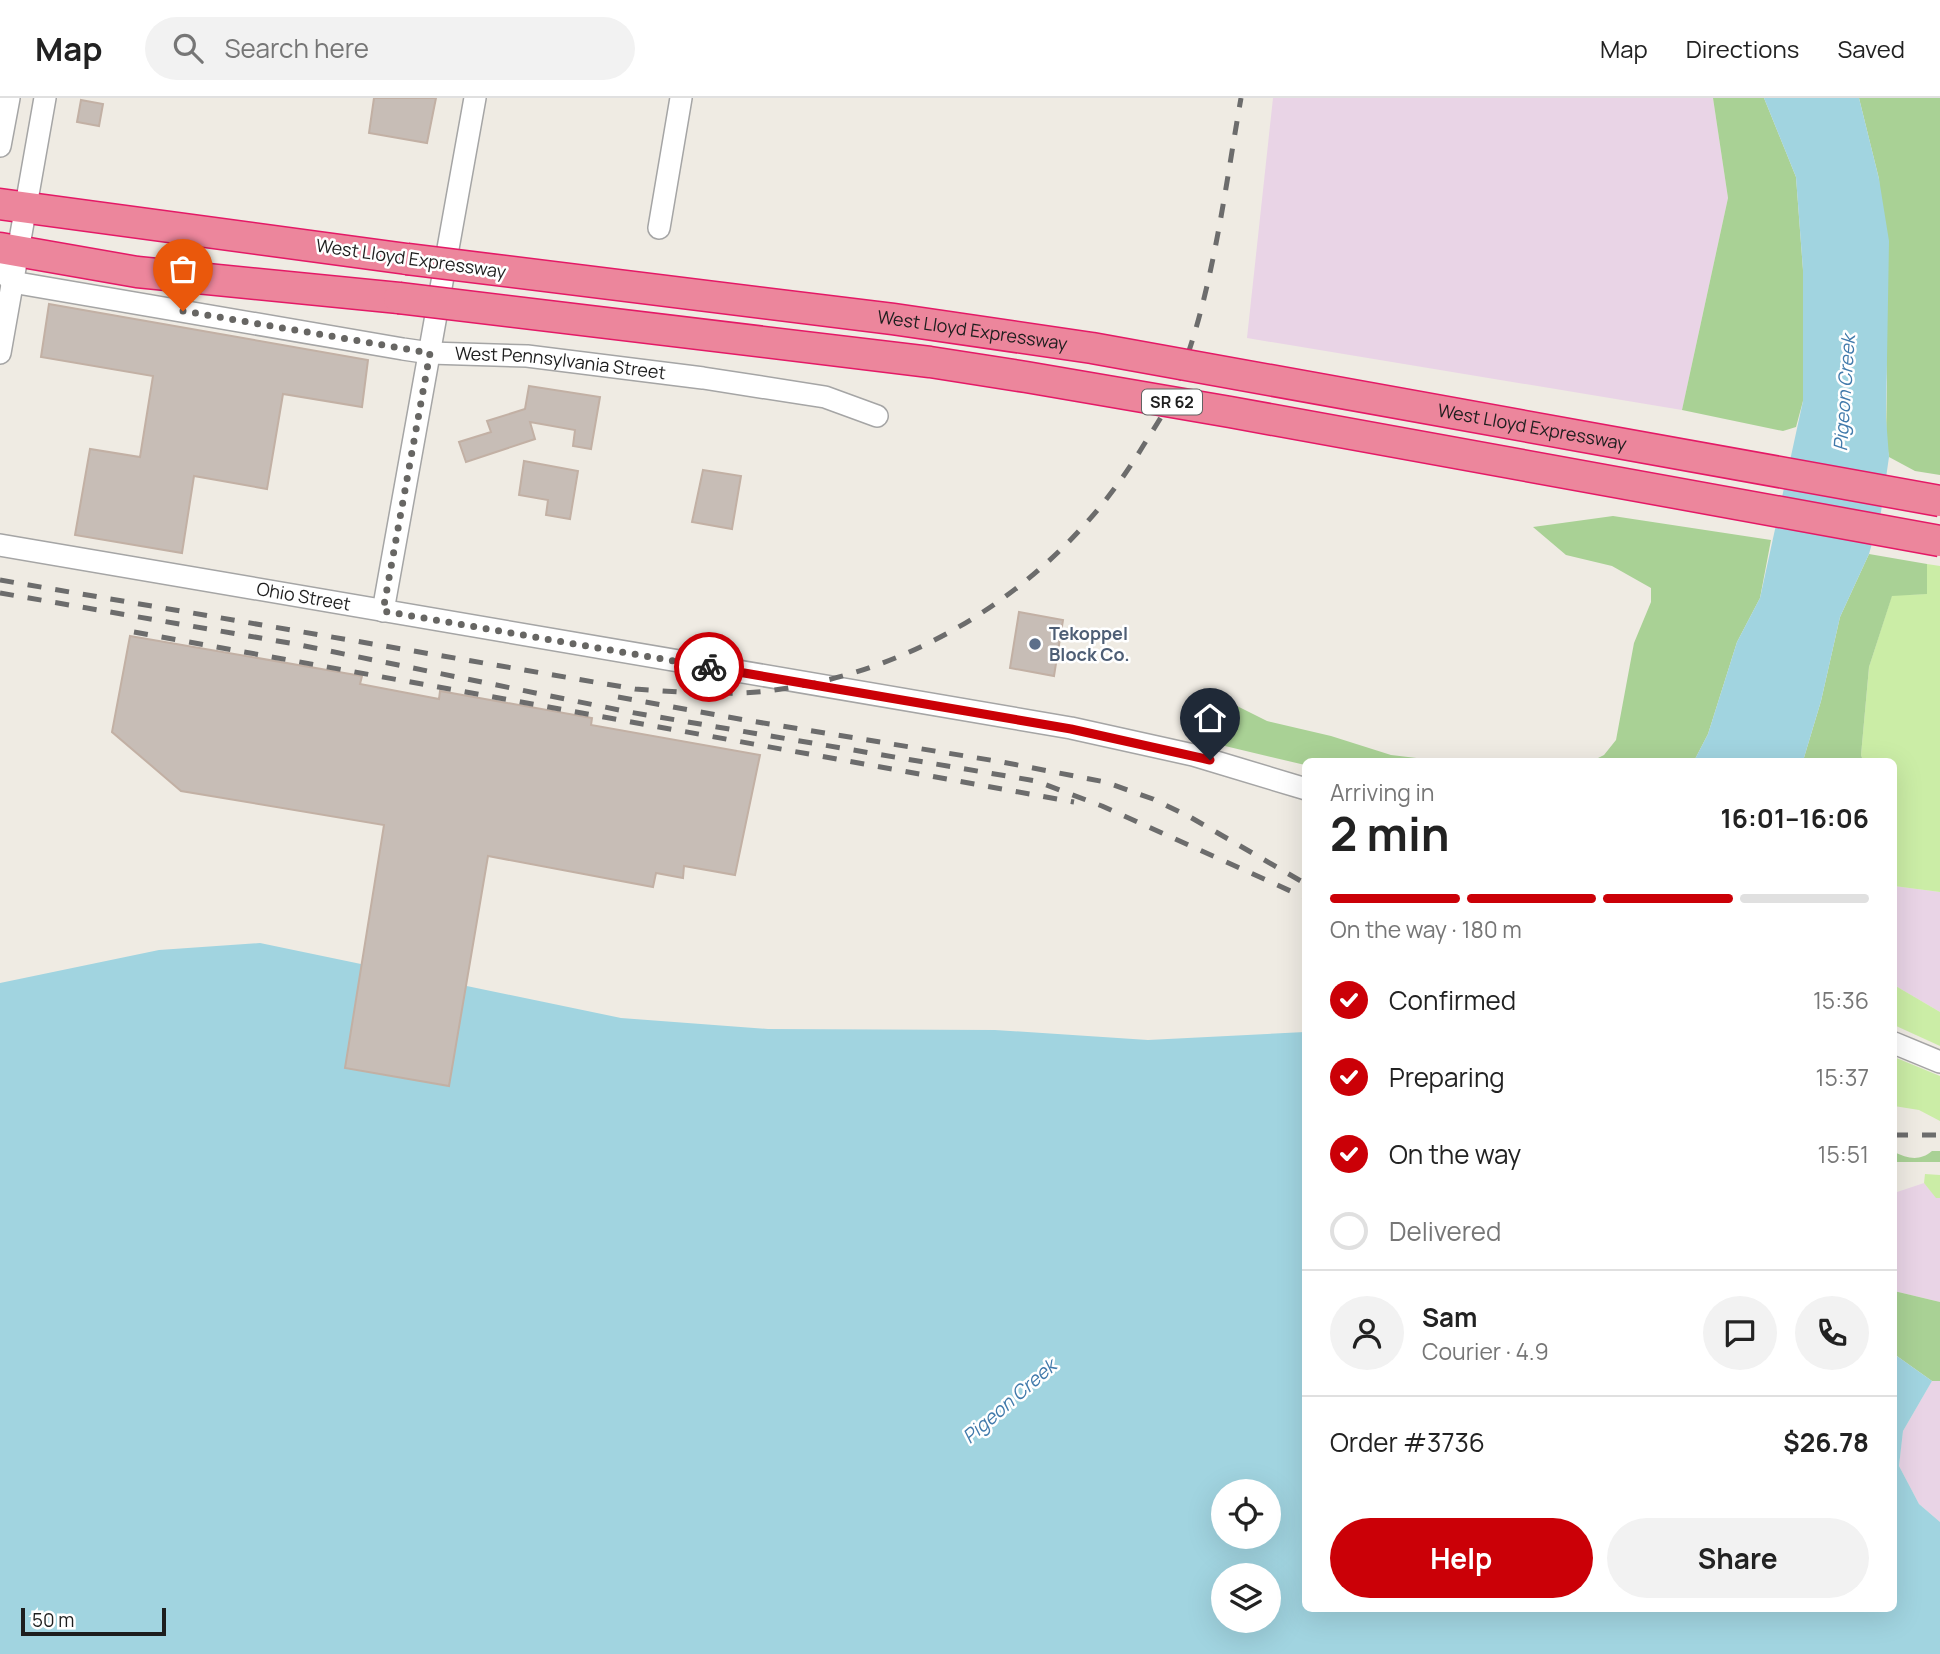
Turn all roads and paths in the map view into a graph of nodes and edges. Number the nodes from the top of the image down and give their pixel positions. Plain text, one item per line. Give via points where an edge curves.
1 (9, 98) edge
2 (45, 98) edge
3 (475, 98) edge
4 (681, 98) edge
5 (0, 146) edge
6 (13, 206) edge
7 (659, 228) dead end
8 (7, 262) edge
9 (0, 353) edge
10 (430, 353) junction
11 (877, 416) dead end
12 (1940, 501) edge
13 (1940, 541) edge
14 (0, 545) edge
15 (383, 611) junction
16 (1302, 788) edge
17 (1897, 1044) edge
18 (1940, 1062) edge

1 - 5 street
2 - 6 street
3 - 10 street
4 - 7 street
6 - 8 street
6 - 12 highway, West Lloyd Expressway / SR 62, bridge via 984,331
8 - 9 street
8 - 10 street, West Pennsylvania Street
8 - 13 highway, West Lloyd Expressway / SR 62, bridge via 399,298 930,362
10 - 11 street, West Pennsylvania Street via 527,356 703,378 825,397
10 - 15 street
14 - 15 street, Ohio Street
15 - 16 street, Ohio Street via 1071,729 1193,755
17 - 18 street

